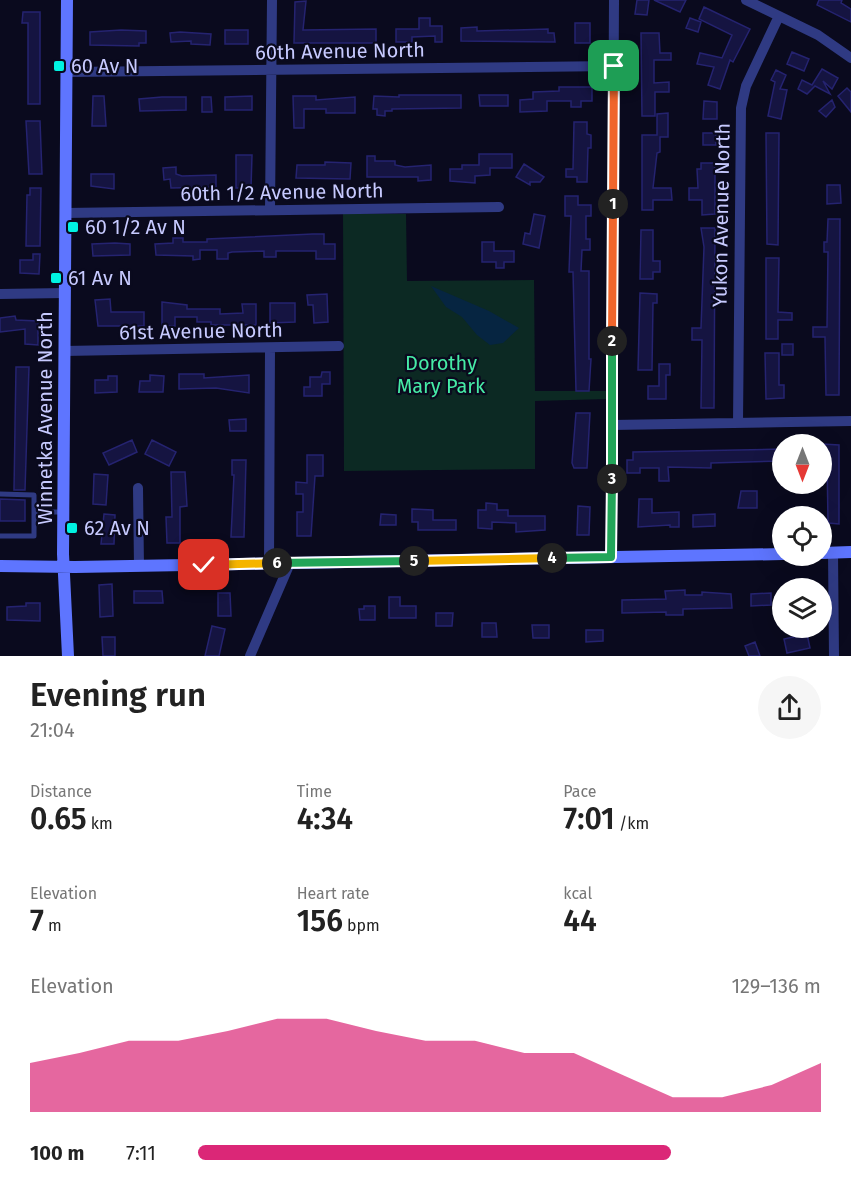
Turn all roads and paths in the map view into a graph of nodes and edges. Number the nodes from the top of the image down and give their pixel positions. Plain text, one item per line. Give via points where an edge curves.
1 (67, 0) edge
2 (272, 0) edge
3 (614, 0) edge
4 (746, 0) edge
5 (779, 16) junction
6 (851, 58) edge
7 (614, 66) junction
8 (271, 70) junction
9 (67, 72) junction
10 (499, 207) dead end
11 (270, 210) junction
12 (65, 213) junction
13 (65, 293) junction
14 (0, 294) edge
15 (339, 346) dead end
16 (270, 348) junction
17 (64, 351) junction
18 (851, 421) edge
19 (738, 423) junction
20 (612, 425) junction
21 (138, 488) dead end
22 (0, 494) edge
23 (34, 512) junction
24 (63, 512) junction
25 (0, 536) edge
26 (851, 552) edge
27 (832, 553) edge
28 (772, 554) edge
29 (611, 557) junction
30 (290, 563) junction
31 (269, 564) junction
32 (139, 566) junction
33 (828, 566) edge
34 (0, 567) edge
35 (63, 567) junction
36 (68, 656) edge
37 (250, 656) edge
38 (834, 656) edge

1 - 9 street, Winnetka Avenue North
2 - 8 street
3 - 7 street
4 - 5 street
5 - 6 street via 818,35
5 - 19 street, Yukon Avenue North via 746,86 741,108
7 - 8 street, 60th Avenue North
7 - 20 street
8 - 9 street, 60th Avenue North
8 - 11 street
9 - 12 street, Winnetka Avenue North
10 - 11 street, 60th 1/2 Avenue North
11 - 12 street, 60th 1/2 Avenue North
12 - 13 street, Winnetka Avenue North
13 - 14 street
13 - 17 street, Winnetka Avenue North
15 - 16 street, 61st Avenue North
16 - 17 street, 61st Avenue North
16 - 31 street
17 - 24 street, Winnetka Avenue North
18 - 19 street
19 - 20 street
20 - 29 street
21 - 32 street
22 - 23 lane via 34,495
23 - 24 lane
23 - 25 lane via 34,536
24 - 35 street, Winnetka Avenue North
26 - 27 street
28 - 29 street
29 - 30 street
30 - 31 street
30 - 37 street
31 - 32 street
32 - 35 street
33 - 38 street
34 - 35 street
35 - 36 street, Winnetka Avenue North

